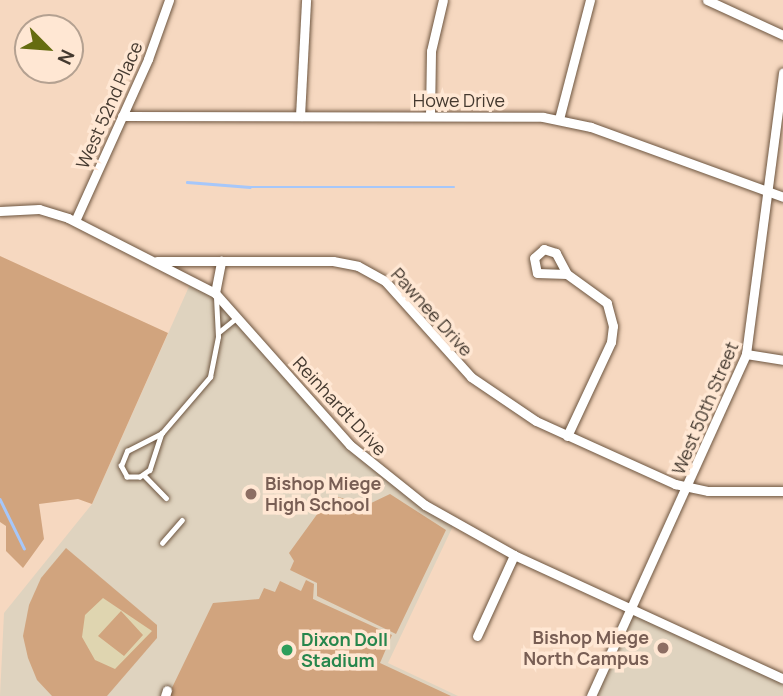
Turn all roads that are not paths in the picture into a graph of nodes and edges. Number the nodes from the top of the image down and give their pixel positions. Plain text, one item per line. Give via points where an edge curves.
1 (169, 0) edge
2 (306, 0) edge
3 (443, 0) edge
4 (590, 0) edge
5 (707, 0) edge
6 (783, 35) edge
7 (783, 72) edge
8 (122, 116) junction
9 (300, 116) junction
10 (430, 116) junction
11 (559, 119) junction
12 (769, 192) junction
13 (783, 197) edge
14 (0, 211) edge
15 (75, 221) junction
16 (157, 261) junction
17 (221, 261) junction
18 (567, 274) dead end
19 (215, 293) junction
20 (241, 318) junction
21 (218, 333) junction
22 (746, 355) junction
23 (783, 360) edge
24 (162, 433) junction
25 (567, 436) junction
26 (144, 475) junction
27 (688, 487) junction
28 (783, 491) edge
29 (166, 498) dead end
30 (182, 520) dead end
31 (162, 543) dead end
32 (514, 555) junction
33 (632, 609) junction
34 (477, 636) dead end
35 (783, 679) edge
36 (591, 696) edge

1 - 8 street, West 52nd Place
2 - 9 street
3 - 10 street via 431,51
4 - 11 street
5 - 6 street
7 - 12 street, West 50th Street
8 - 9 street, Howe Drive
8 - 15 street, West 52nd Place
9 - 10 street, Howe Drive
10 - 11 street, Howe Drive
11 - 12 street, Howe Drive
12 - 13 street, Howe Drive
12 - 22 street, West 50th Street
14 - 15 street, Reinhardt Drive via 39,209
15 - 16 street, Reinhardt Drive
16 - 17 street, Pawnee Drive
16 - 19 street, Reinhardt Drive
17 - 19 street
17 - 25 street, Pawnee Drive via 333,261 368,269 385,281 471,377 513,408
18 - 25 street via 597,291 607,303 613,326 611,342
19 - 20 street, Reinhardt Drive
19 - 21 lane
20 - 21 lane via 225,323
20 - 32 street, Reinhardt Drive via 317,411 371,464 448,520
21 - 24 lane via 217,359 204,385
22 - 23 street
22 - 27 street, West 50th Street
24 - 26 lane via 154,463
24 - 26 lane via 134,446 123,458 121,466 127,477
25 - 27 street, Pawnee Drive
26 - 29 lane
27 - 28 street, Pawnee Drive
27 - 33 street, West 50th Street
30 - 31 lane
32 - 33 street, Reinhardt Drive
32 - 34 street
33 - 35 street, Reinhardt Drive
33 - 36 street, West 50th Street

